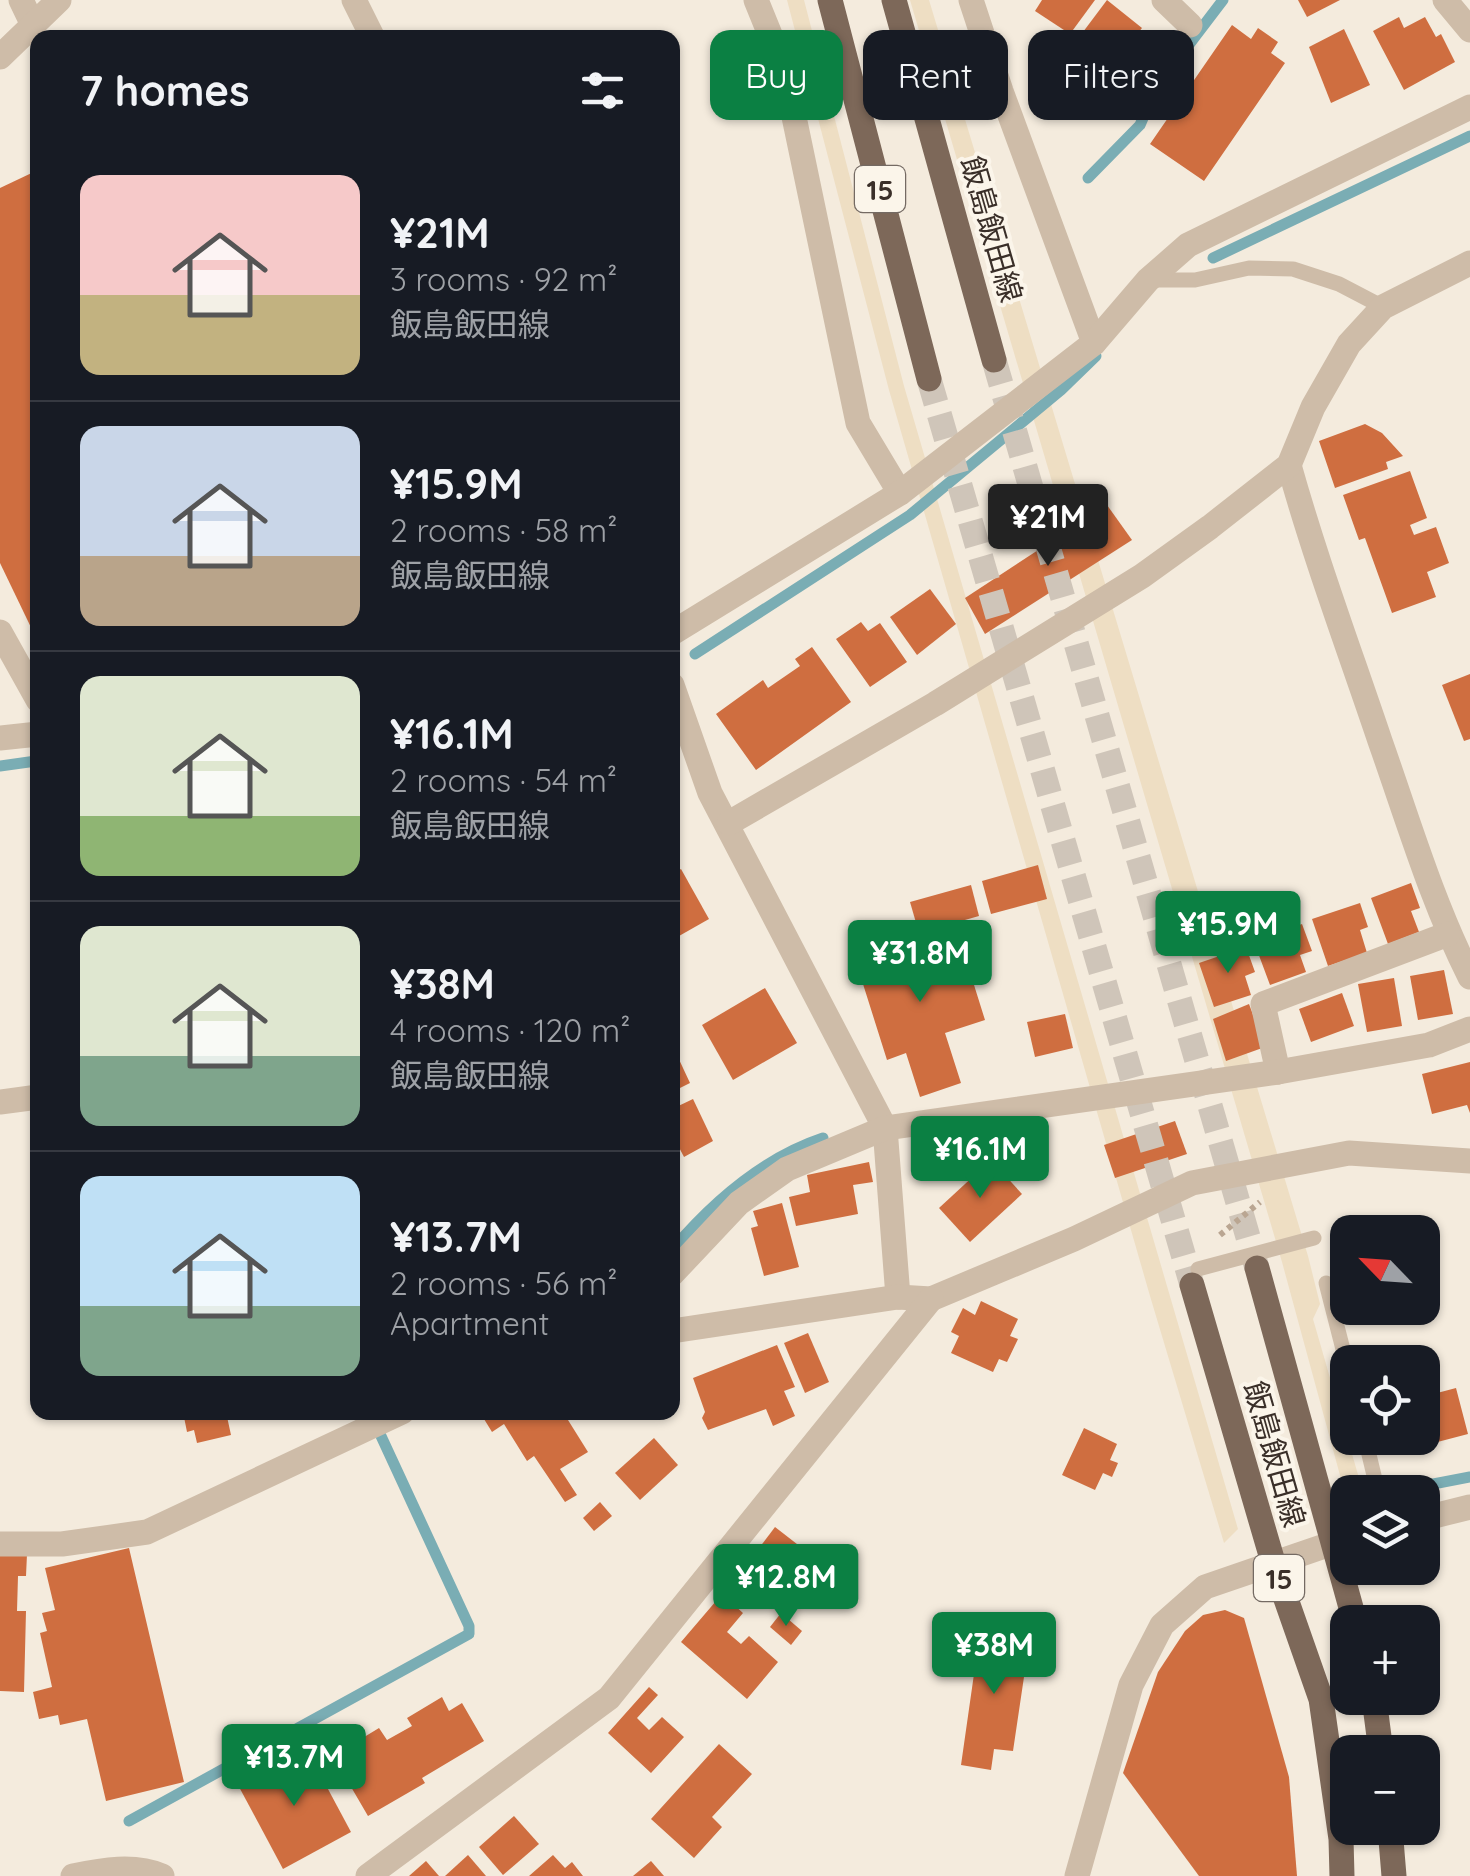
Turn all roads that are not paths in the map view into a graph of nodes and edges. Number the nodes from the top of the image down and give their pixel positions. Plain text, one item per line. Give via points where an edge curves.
1 (21, 0) edge
2 (58, 0) edge
3 (354, 0) edge
4 (756, 0) edge
5 (830, 0) edge
6 (894, 0) edge
7 (971, 0) edge
8 (1164, 0) edge
9 (1445, 0) edge
10 (33, 25) junction
11 (1190, 25) dead end
12 (368, 30) edge
13 (1470, 30) edge
14 (0, 57) edge
15 (1470, 107) edge
16 (1470, 264) edge
17 (1148, 280) junction
18 (1383, 307) junction
19 (1094, 343) junction
20 (994, 360) tunnel mouth
21 (929, 378) tunnel mouth
22 (1289, 464) junction
23 (900, 492) junction
24 (680, 628) edge
25 (0, 632) edge
26 (30, 686) edge
27 (680, 707) edge
28 (30, 735) edge
29 (0, 738) edge
30 (729, 822) junction
31 (1448, 934) junction
32 (1470, 977) edge
33 (1470, 1029) edge
34 (1278, 1072) junction
35 (30, 1098) edge
36 (0, 1102) edge
37 (885, 1128) junction
38 (1470, 1161) edge
39 (1314, 1238) dead end
40 (680, 1266) edge
41 (1257, 1268) tunnel mouth
42 (1195, 1277) joint
43 (1326, 1283) dead end
44 (898, 1298) junction
45 (931, 1298) junction
46 (680, 1330) edge
47 (1342, 1345) edge
48 (385, 1420) edge
49 (1330, 1507) edge
50 (1470, 1507) edge
51 (1440, 1514) edge
52 (1330, 1543) edge
53 (0, 1544) edge
54 (1273, 1562) junction
55 (1391, 1845) edge
56 (73, 1876) edge
57 (162, 1876) edge
58 (368, 1876) edge
59 (1078, 1876) edge
60 (1342, 1876) edge
61 (1394, 1876) edge

1 - 10 street
2 - 10 street
3 - 12 street
4 - 23 street via 784,69 858,424
5 - 21 main road, 15
6 - 20 main road, 飯島飯田線 / 15
7 - 19 street
8 - 11 street
9 - 13 street
10 - 14 street
15 - 17 street via 1188,245
16 - 18 street
17 - 18 lane via 1293,268
17 - 19 street
18 - 22 street via 1349,344
19 - 23 street
22 - 30 street via 1142,576
22 - 31 street
23 - 24 street
25 - 26 street
27 - 30 street via 710,793
28 - 29 street
30 - 37 street
31 - 32 street
31 - 34 street via 1264,1004
33 - 34 street via 1429,1045
34 - 37 street
35 - 36 street
37 - 40 street via 771,1180 739,1203
37 - 44 street
38 - 45 street via 1349,1152 1192,1183
39 - 42 lane
41 - 49 main road, 飯島飯田線 / 15
42 - 54 main road, 飯島飯田線 / 15
43 - 47 lane
44 - 45 street
44 - 46 street
45 - 58 street via 609,1698
48 - 53 street via 147,1532 62,1544
50 - 51 street
52 - 54 street
54 - 59 street via 1204,1587 1162,1625 1131,1685
54 - 60 main road, 飯島飯田線 / 15 via 1321,1699
55 - 61 main road
56 - 57 street via 101,1870

